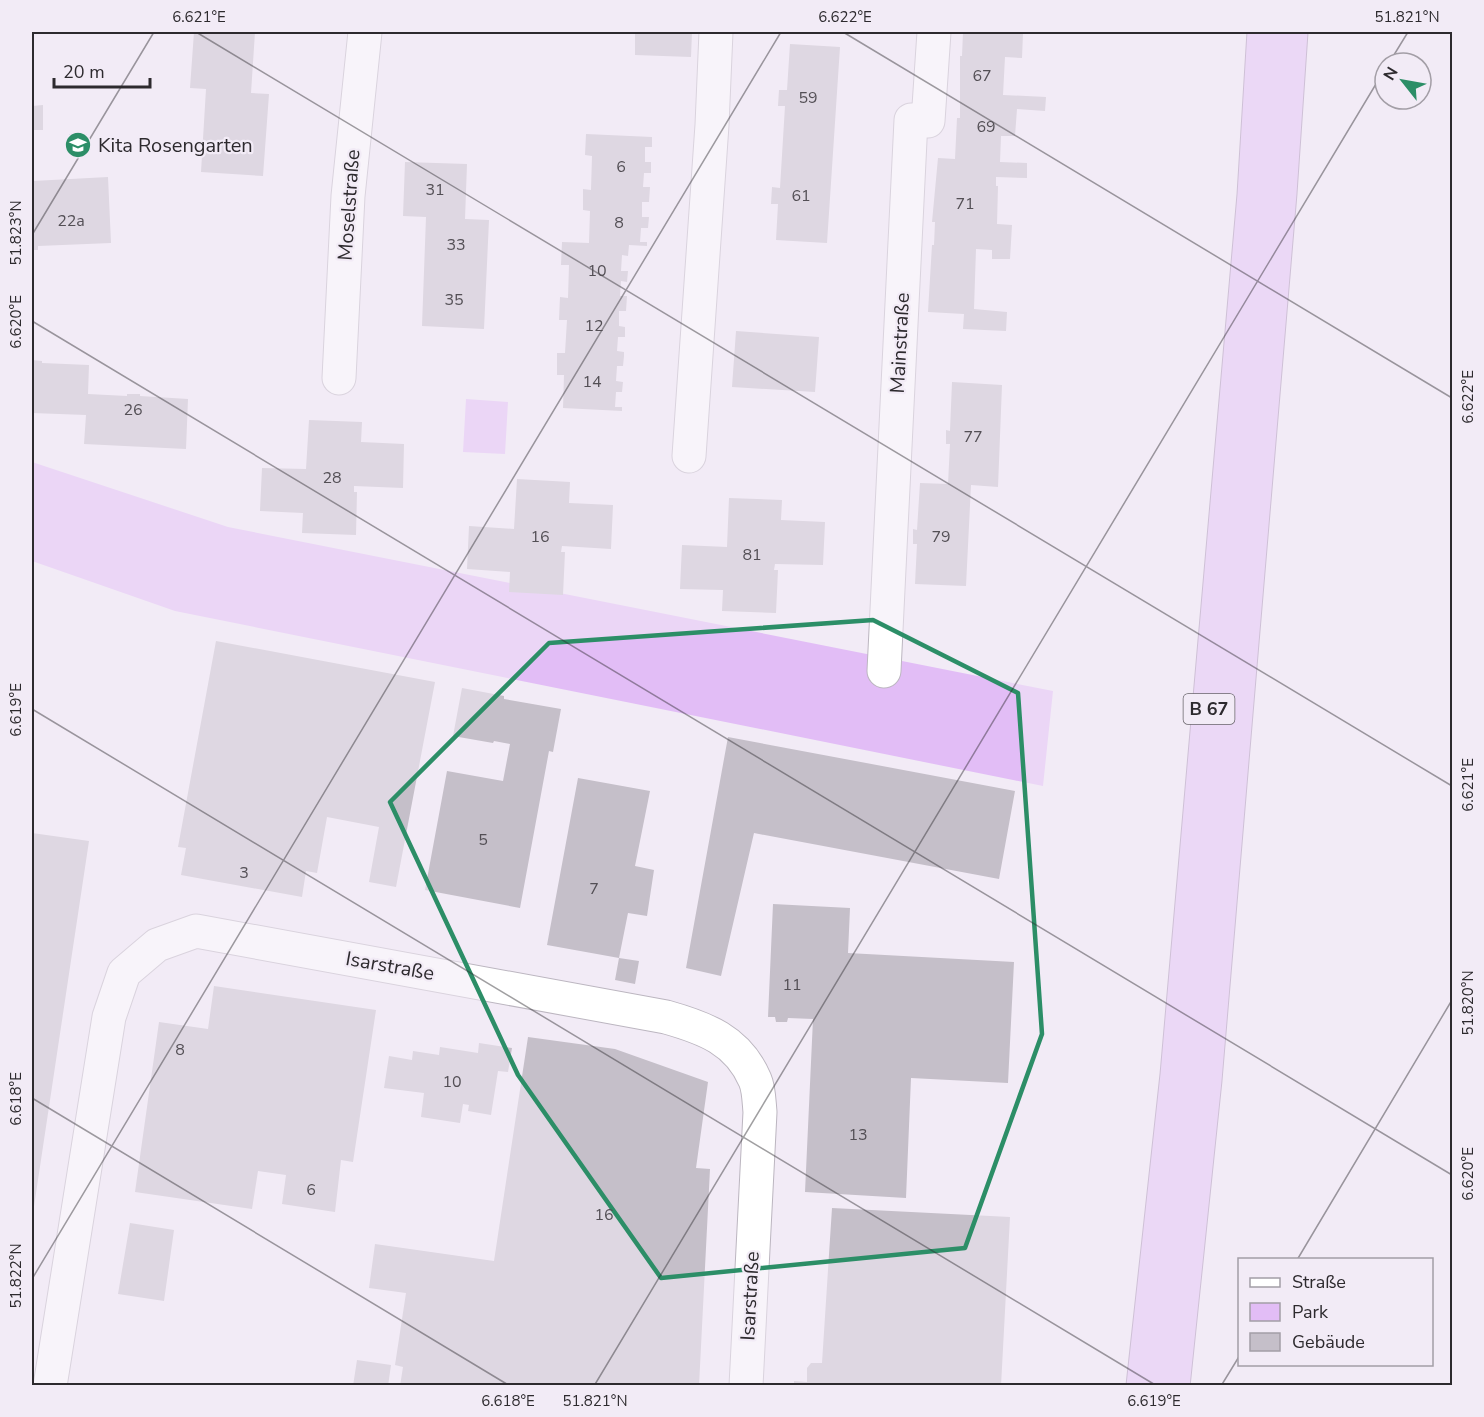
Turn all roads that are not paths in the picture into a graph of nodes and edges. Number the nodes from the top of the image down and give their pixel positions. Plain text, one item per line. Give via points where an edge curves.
1 (365, 32) edge
2 (716, 32) edge
3 (934, 32) edge
4 (1264, 32) edge
5 (1291, 32) edge
6 (339, 378) dead end
7 (689, 456) dead end
8 (884, 671) dead end
9 (50, 1386) edge
10 (746, 1386) edge
11 (1143, 1386) edge
12 (1173, 1386) edge

1 - 6 street, Moselstraße via 348,196
2 - 7 street
3 - 8 street, Mainstraße via 928,121 911,120
4 - 11 highway, B 67 via 1254,195 1177,1075
5 - 12 highway, B 67 via 1280,205 1206,1068
9 - 10 street, Isarstraße via 113,1006 124,973 157,945 196,931 666,1017 703,1028 735,1048 756,1081 760,1112

